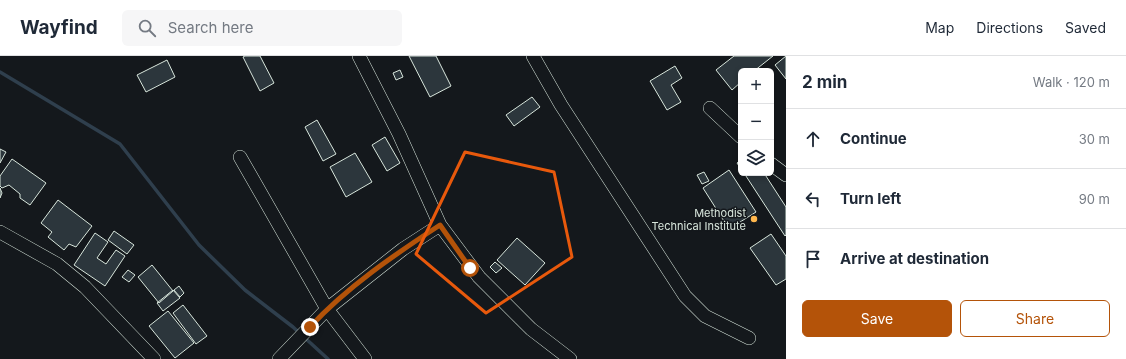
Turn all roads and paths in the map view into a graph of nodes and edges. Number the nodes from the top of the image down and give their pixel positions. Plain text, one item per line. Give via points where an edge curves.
1 (359, 56) edge
2 (532, 56) edge
3 (710, 108) dead end
4 (738, 134) edge
5 (240, 157) dead end
6 (774, 166) edge
7 (786, 175) edge
8 (440, 225) junction
9 (0, 232) edge
10 (327, 309) junction
11 (749, 338) dead end
12 (154, 359) edge
13 (280, 359) edge
14 (365, 359) edge
15 (570, 359) edge

1 - 8 street
2 - 11 street via 560,105 685,296 705,316
3 - 4 street
5 - 10 street
6 - 7 street
8 - 10 street via 403,249
8 - 15 street via 479,277 531,329
9 - 12 street via 57,264 85,287
10 - 13 street
10 - 14 street

